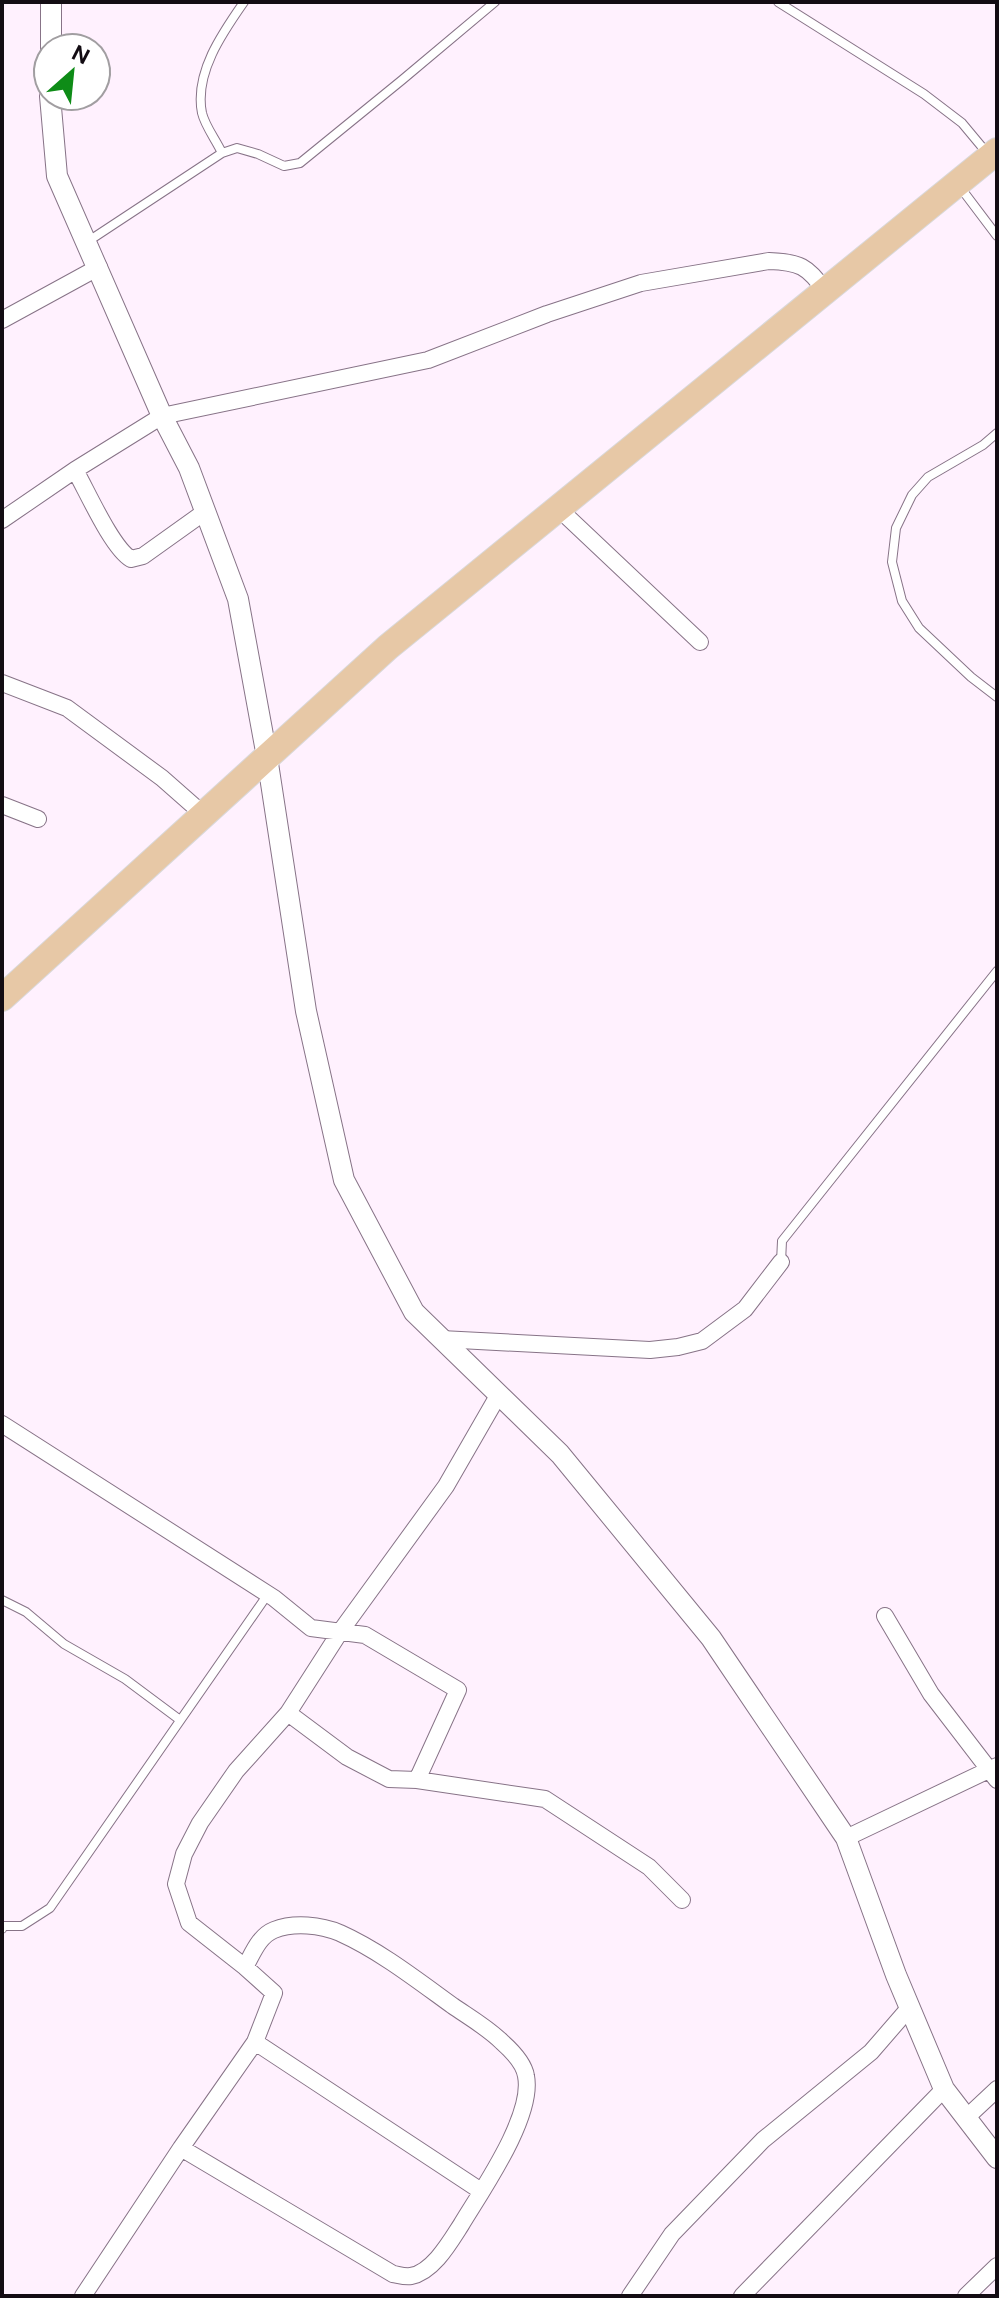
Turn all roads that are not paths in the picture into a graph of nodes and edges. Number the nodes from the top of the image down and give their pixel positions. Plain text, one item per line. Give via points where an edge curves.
1 (51, 2) edge
2 (244, 2) edge
3 (495, 2) edge
4 (778, 2) edge
5 (51, 32) edge
6 (51, 112) edge
7 (222, 153) junction
8 (994, 154) edge
9 (957, 183) junction
10 (997, 236) edge
11 (87, 242) junction
12 (99, 267) junction
13 (825, 291) junction
14 (2, 320) edge
15 (162, 416) junction
16 (997, 433) edge
17 (75, 470) junction
18 (558, 508) junction
19 (206, 511) junction
20 (2, 520) edge
21 (700, 642) dead end
22 (2, 683) edge
23 (997, 697) edge
24 (267, 757) junction
25 (2, 805) edge
26 (204, 815) junction
27 (38, 819) dead end
28 (997, 971) edge
29 (2, 998) edge
30 (781, 1262) joint
31 (441, 1339) junction
32 (499, 1394) junction
33 (2, 1424) edge
34 (268, 1594) junction
35 (2, 1600) edge
36 (885, 1616) dead end
37 (340, 1632) junction
38 (288, 1713) junction
39 (180, 1720) junction
40 (995, 1772) edge
41 (417, 1780) junction
42 (846, 1838) junction
43 (682, 1900) dead end
44 (2, 1929) edge
45 (245, 1967) junction
46 (910, 2007) junction
47 (255, 2042) junction
48 (944, 2089) junction
49 (997, 2089) edge
50 (966, 2118) junction
51 (181, 2148) junction
52 (997, 2158) edge
53 (481, 2191) junction
54 (997, 2266) edge
55 (83, 2296) edge
56 (630, 2296) edge
57 (742, 2296) edge
58 (966, 2296) edge

1 - 5 street
2 - 7 lane via 209,60 202,90 202,114
3 - 7 lane via 300,163 284,166 237,148
4 - 8 lane via 924,94
6 - 11 street via 57,176
7 - 11 lane
8 - 9 main road
9 - 10 lane
9 - 13 main road
11 - 12 street
12 - 14 street
12 - 15 street
13 - 15 street via 804,266 769,261 641,283 428,360
13 - 18 main road
15 - 17 street
15 - 19 street
16 - 23 lane via 928,477 912,495 896,528 892,562 902,601 919,628
17 - 19 street via 111,536 131,559
17 - 20 street
18 - 21 street
18 - 24 main road via 388,647
19 - 24 street via 238,599
22 - 26 street via 67,708
24 - 26 main road
24 - 31 street via 306,1011 344,1180 414,1312
25 - 27 street
26 - 29 main road
28 - 30 lane via 782,1241
30 - 31 street via 745,1309 702,1341 678,1347
31 - 32 street
32 - 37 street via 446,1486
32 - 42 street via 560,1454 711,1638
33 - 34 street
34 - 37 street via 311,1628
34 - 39 lane
35 - 39 lane
36 - 40 street via 931,1694
37 - 38 street
37 - 41 street via 365,1635 458,1690
38 - 41 street via 347,1757 389,1779
38 - 45 street via 236,1771 200,1823 176,1884 189,1923
39 - 44 lane via 50,1908 22,1926
40 - 42 street
41 - 43 street via 545,1799 649,1867
42 - 46 street
45 - 47 street via 274,1993
45 - 53 street via 263,1935 295,1925 323,1928 399,1967 500,2040 526,2076 525,2097 517,2129
46 - 48 street
46 - 56 street via 871,2052 763,2140 672,2234
47 - 51 street
47 - 53 street
48 - 50 street
48 - 57 street
49 - 50 street
50 - 52 street
51 - 53 street via 393,2274 407,2277 438,2256
51 - 55 street
54 - 58 street

